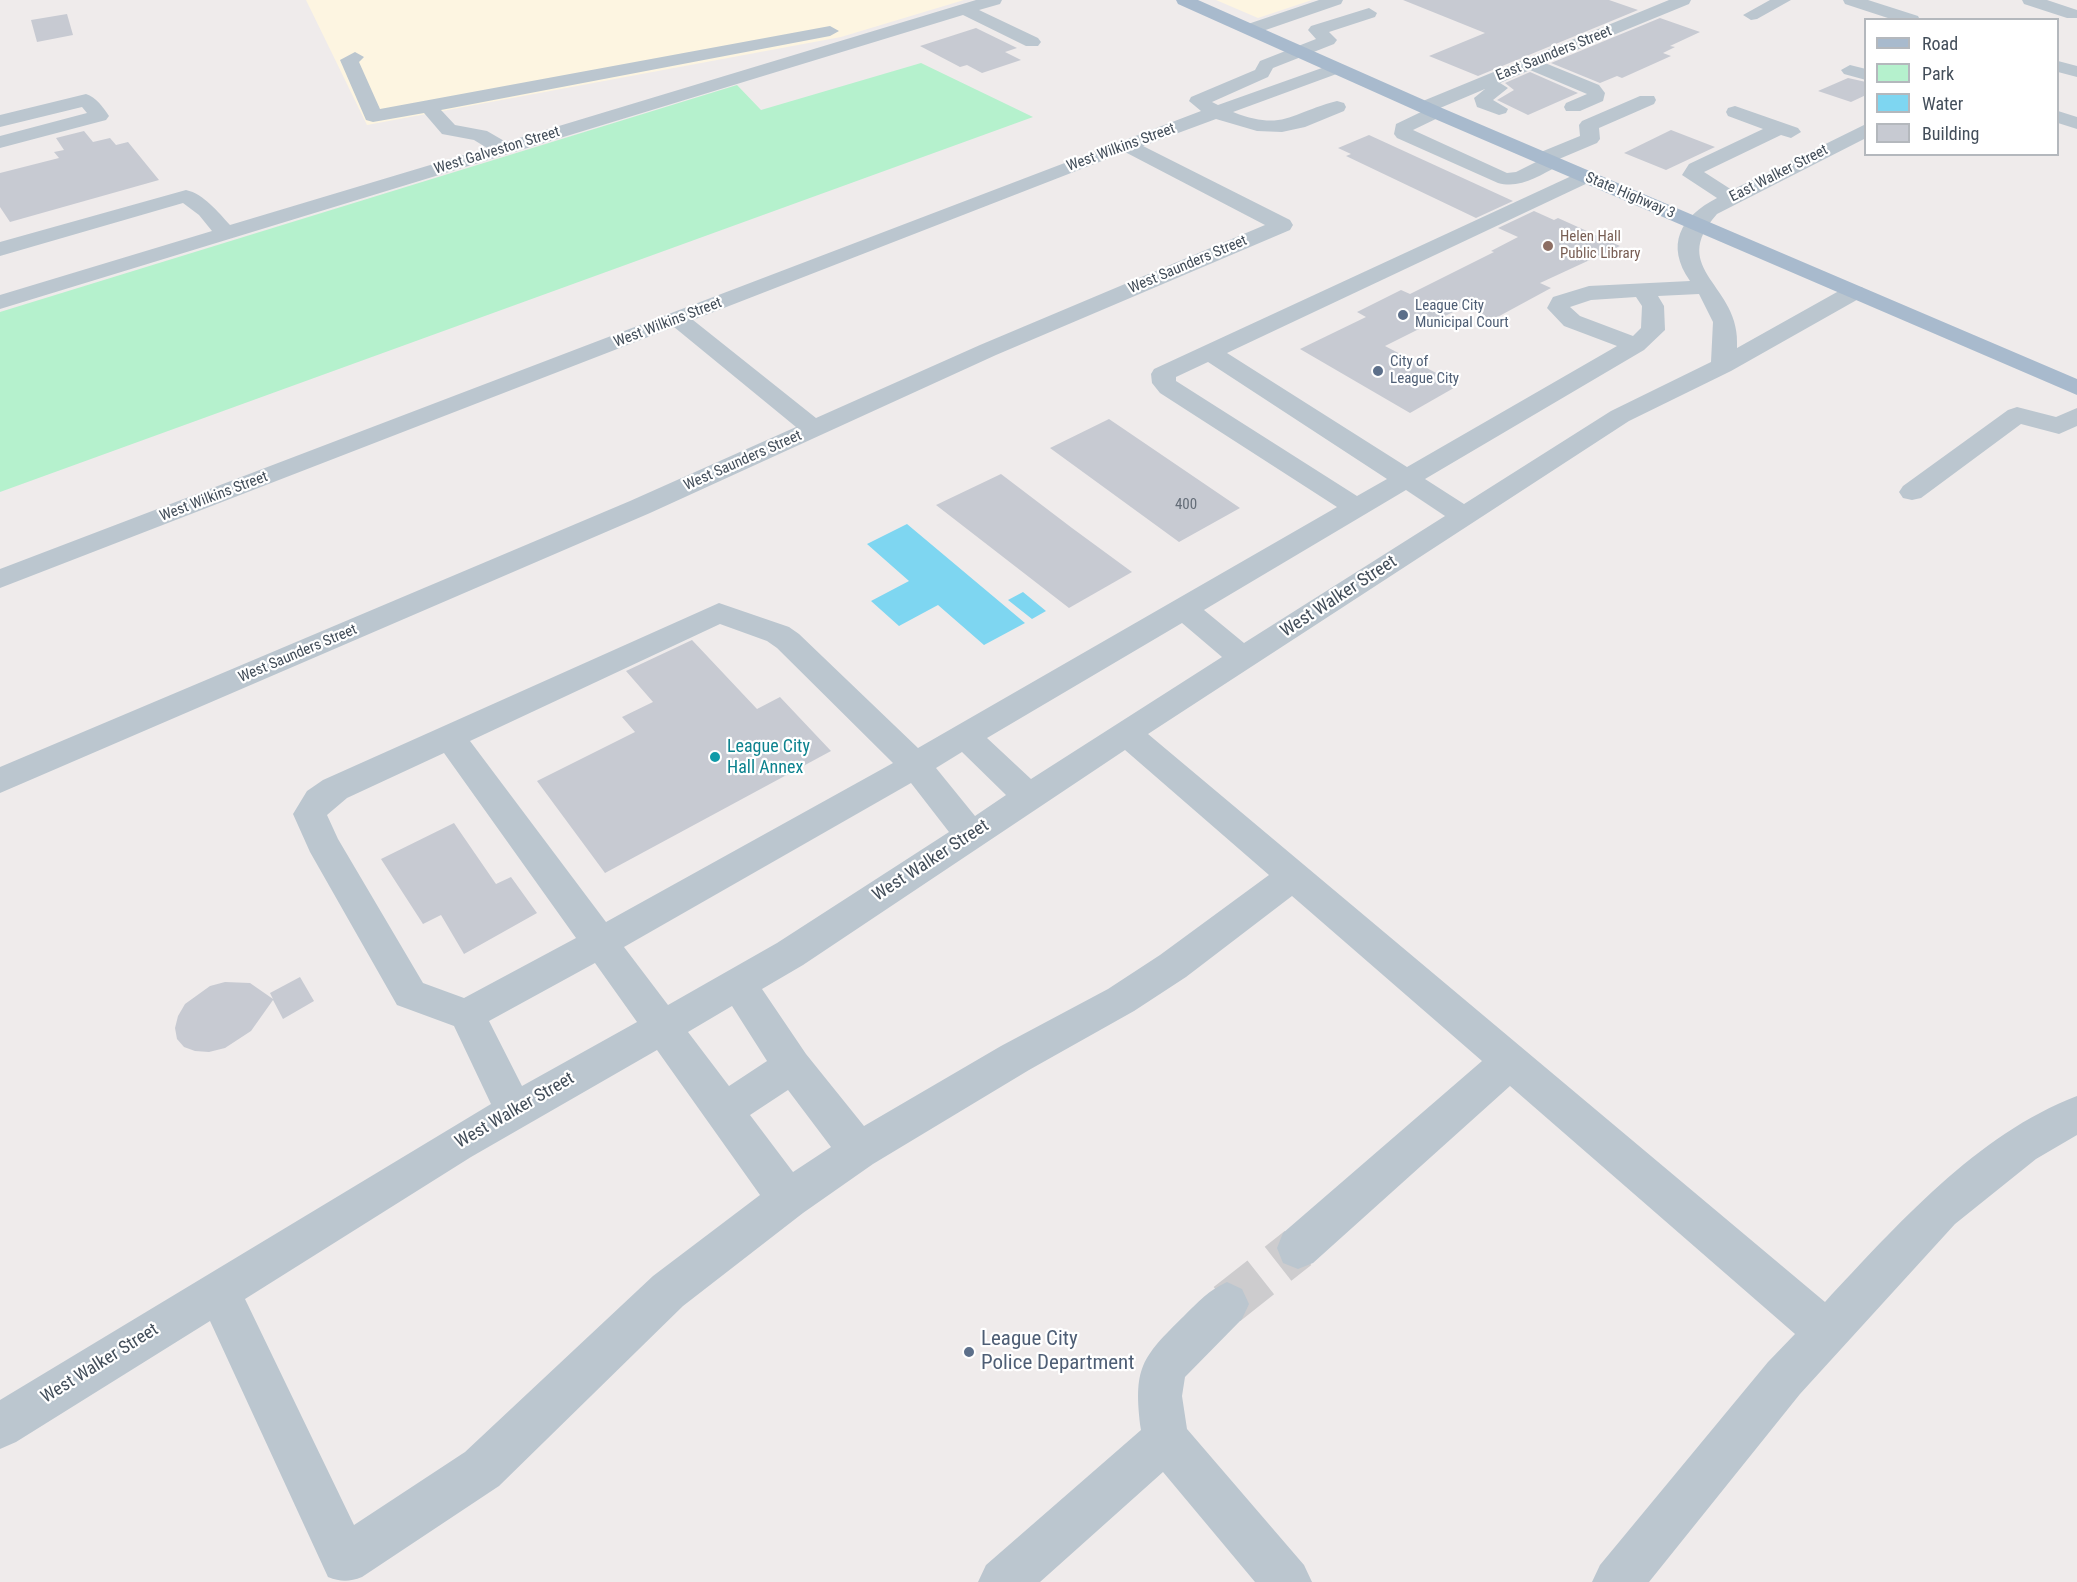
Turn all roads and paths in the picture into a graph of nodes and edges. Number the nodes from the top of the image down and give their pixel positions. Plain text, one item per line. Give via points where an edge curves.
1 (994, 0) edge
2 (1184, 0) edge
3 (1335, 0) edge
4 (1683, 0) edge
5 (1783, 0) edge
6 (1851, 0) edge
7 (2030, 0) edge
8 (1273, 5) dead end
9 (964, 9) junction
10 (924, 10) junction
11 (1369, 13) dead end
12 (1294, 14) junction
13 (1751, 15) dead end
14 (2074, 16) edge
15 (1906, 18) edge
16 (843, 28) junction
17 (1251, 29) junction
18 (864, 39) junction
19 (1032, 42) dead end
20 (1300, 51) junction
21 (355, 57) dead end
22 (1531, 64) junction
23 (2059, 66) edge
24 (1336, 68) junction
25 (2077, 72) edge
26 (1486, 82) junction
27 (1233, 87) junction
28 (1257, 98) junction
29 (1647, 100) dead end
30 (1337, 106) dead end
31 (428, 107) junction
32 (1573, 107) dead end
33 (1430, 110) junction
34 (1735, 112) dead end
35 (1219, 113) junction
36 (2059, 117) edge
37 (0, 121) edge
38 (1462, 123) junction
39 (2077, 123) edge
40 (1780, 128) junction
41 (1864, 131) edge
42 (31, 134) junction
43 (0, 141) edge
44 (1128, 146) junction
45 (1832, 147) junction
46 (503, 149) junction
47 (44, 151) dead end
48 (1547, 160) junction
49 (1585, 177) junction
50 (1732, 199) junction
51 (206, 211) junction
52 (1695, 224) junction
53 (225, 233) junction
54 (92, 245) dead end
55 (0, 249) edge
56 (1703, 287) junction
57 (1644, 291) junction
58 (1854, 292) junction
59 (0, 302) edge
60 (678, 319) junction
61 (1636, 345) junction
62 (1208, 352) junction
63 (1722, 366) junction
64 (2077, 388) edge
65 (2077, 416) edge
66 (813, 429) junction
67 (1406, 478) junction
68 (1912, 492) dead end
69 (1356, 508) junction
70 (1464, 516) junction
71 (0, 579) edge
72 (1185, 610) junction
73 (1243, 658) junction
74 (1126, 733) junction
75 (964, 735) junction
76 (450, 737) junction
77 (914, 764) junction
78 (0, 781) edge
79 (1029, 797) junction
80 (971, 835) junction
81 (1293, 876) junction
82 (601, 943) junction
83 (738, 984) junction
84 (467, 1015) junction
85 (663, 1026) junction
86 (1510, 1061) junction
87 (792, 1066) junction
88 (514, 1111) junction
89 (724, 1111) junction
90 (2077, 1114) edge
91 (859, 1151) junction
92 (788, 1199) junction
93 (1298, 1248) tunnel mouth
94 (219, 1291) junction
95 (1227, 1304) tunnel mouth
96 (1826, 1332) junction
97 (0, 1426) edge
98 (1165, 1439) junction
99 (350, 1571) edge
100 (1003, 1582) edge
101 (1287, 1582) edge
102 (1617, 1582) edge

1 - 9 street, West Galveston Street
2 - 17 main road, State Highway 3
3 - 12 street
4 - 22 street, East Saunders Street
5 - 13 street
6 - 15 street
7 - 14 street
8 - 12 street
9 - 10 street, West Galveston Street
9 - 19 street
10 - 16 street
10 - 18 street, West Galveston Street
11 - 20 street via 1317,30 1328,40
12 - 17 street
16 - 18 street
16 - 31 street
17 - 20 main road, State Highway 3
18 - 46 street, West Galveston Street
20 - 24 main road, State Highway 3
20 - 27 street via 1266,64 1262,73
21 - 31 street via 349,60 373,116
22 - 26 street, East Saunders Street
22 - 32 street via 1596,93 1596,97
23 - 25 street
24 - 28 street, West Wilkins Street
24 - 33 main road, State Highway 3
26 - 33 street, East Saunders Street
26 - 38 street via 1499,88 1486,94 1485,103 1499,109
27 - 28 street
27 - 35 street via 1198,101
28 - 35 street, West Wilkins Street
29 - 48 street via 1589,125 1590,139
30 - 35 street via 1292,125 1265,126
31 - 46 street via 449,130 480,135
33 - 38 main road, State Highway 3
33 - 48 street, East Saunders Street via 1403,128 1404,134 1505,179 1521,177
34 - 40 street
35 - 44 street, West Wilkins Street
36 - 39 street
37 - 42 street via 86,100 99,116
38 - 48 main road, State Highway 3
40 - 45 street
40 - 50 street via 1696,168 1692,175
41 - 45 street, East Walker Street
42 - 43 street
42 - 47 street
44 - 60 street, West Wilkins Street
44 - 66 street, West Saunders Street via 1282,225
45 - 50 street, East Walker Street
46 - 53 street, West Galveston Street
48 - 49 main road, State Highway 3
49 - 52 main road, State Highway 3
49 - 62 street
50 - 52 street, East Walker Street via 1710,210
51 - 53 street
51 - 54 street
51 - 55 street via 186,196
52 - 56 street via 1687,243 1689,264
52 - 58 main road, State Highway 3
53 - 59 street, West Galveston Street
56 - 57 street
56 - 63 street via 1720,309 1724,323 1726,345
57 - 61 street via 1653,306 1653,330
57 - 61 street via 1574,296 1558,308 1572,321
58 - 63 street, West Walker Street
58 - 64 main road, State Highway 3
60 - 66 street
60 - 71 street, West Wilkins Street
61 - 67 street
62 - 67 street
62 - 69 street via 1167,371 1162,378 1164,383
63 - 70 street, West Walker Street via 1620,416
65 - 68 street via 2059,426 2017,415
66 - 78 street, West Saunders Street
67 - 69 street
67 - 70 street
69 - 72 street
70 - 73 street, West Walker Street
72 - 73 street
72 - 75 street
73 - 74 street, West Walker Street
74 - 79 street, West Walker Street
74 - 81 street
75 - 77 street
75 - 79 street
76 - 77 street via 719,613 788,641
76 - 82 street
76 - 84 street via 335,789 319,800 310,814 322,843 410,994
77 - 80 street
77 - 82 street
79 - 80 street, West Walker Street
80 - 83 street, West Walker Street
81 - 86 street
81 - 91 street via 1121,1000
82 - 84 street
82 - 85 street
83 - 85 street, West Walker Street
83 - 87 street
84 - 88 street
85 - 88 street, West Walker Street
85 - 89 street
86 - 93 street
86 - 96 street
87 - 89 street
87 - 91 street
88 - 94 street, West Walker Street
89 - 92 street
90 - 96 street via 2022,1146 1940,1210
91 - 92 street
92 - 99 street via 668,1291 482,1469
94 - 97 street, West Walker Street
94 - 99 street
95 - 98 street via 1165,1366 1159,1396
96 - 102 street
98 - 100 street
98 - 101 street

